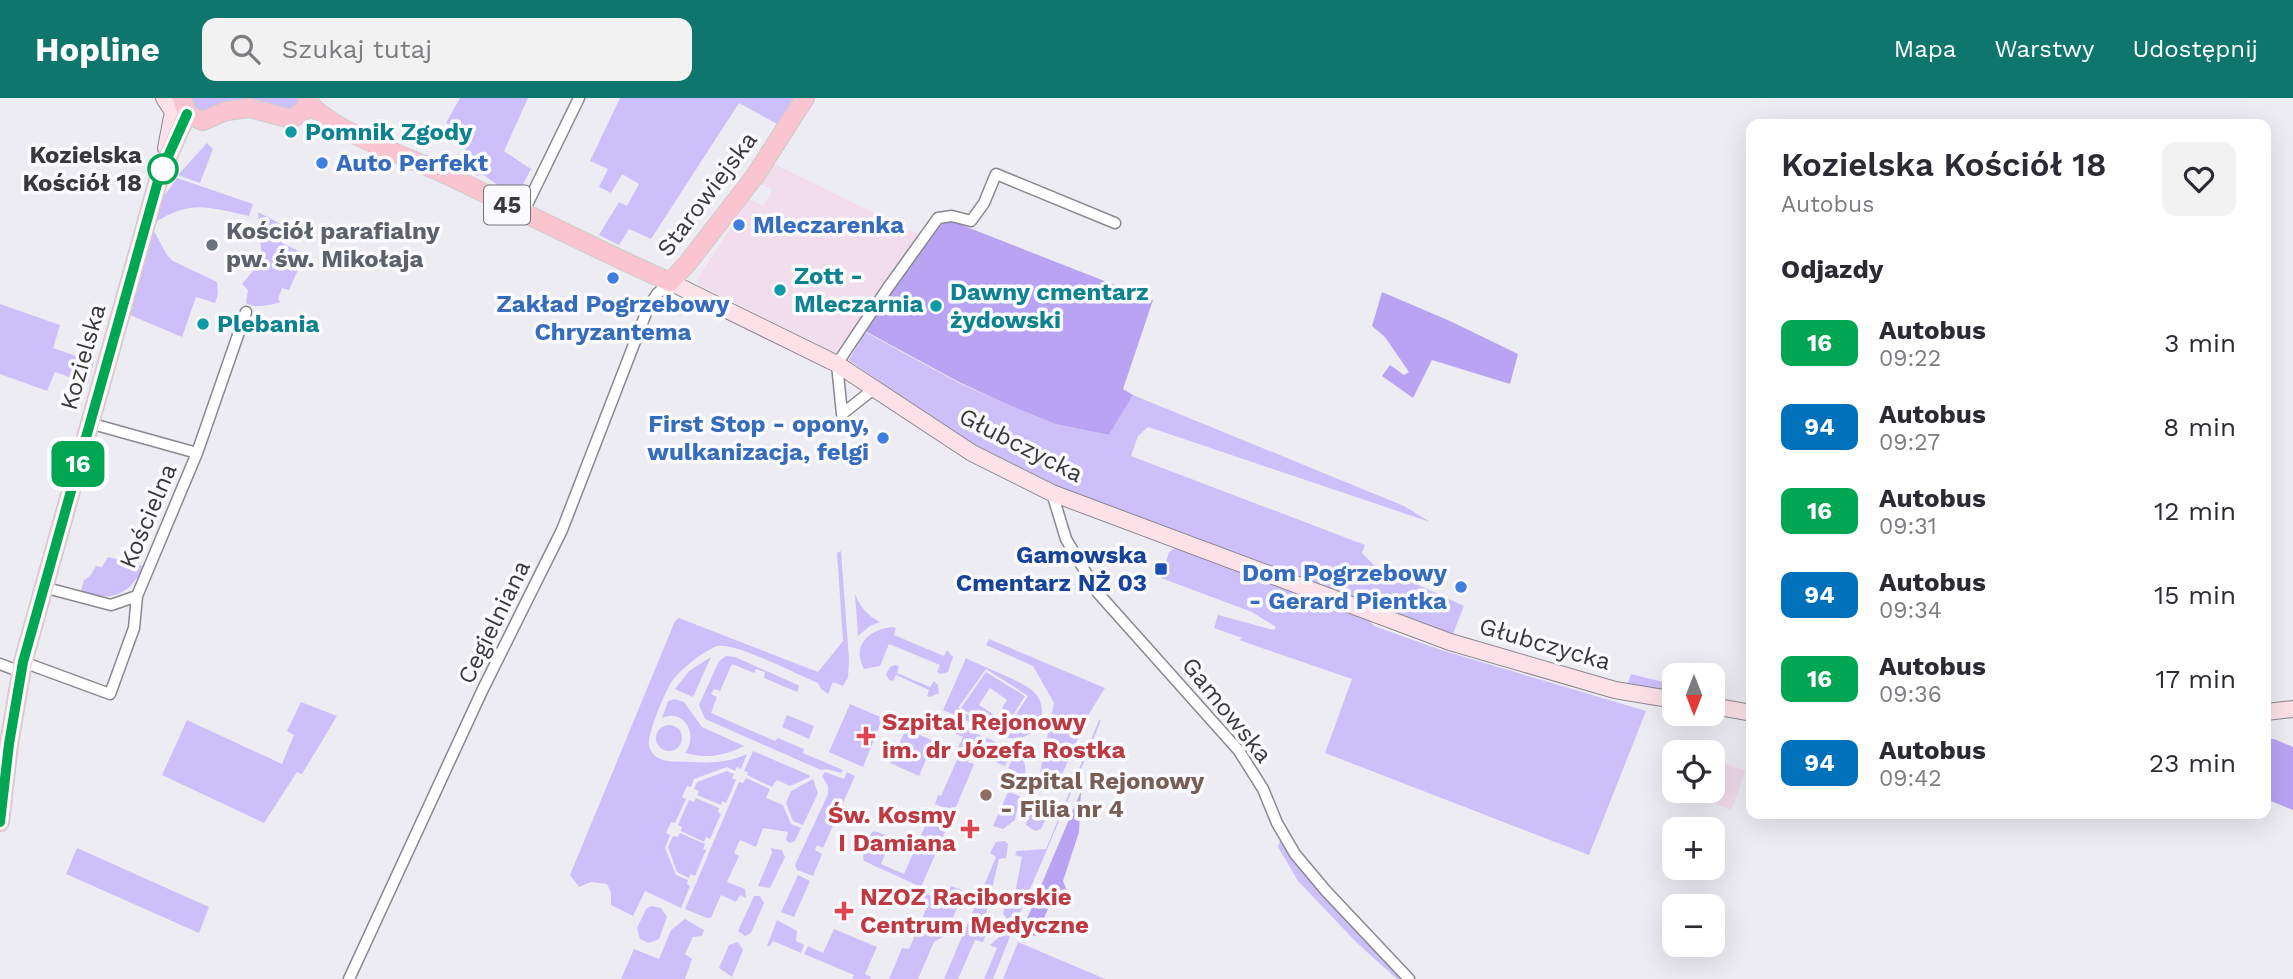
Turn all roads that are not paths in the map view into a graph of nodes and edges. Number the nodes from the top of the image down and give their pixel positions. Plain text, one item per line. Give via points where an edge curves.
1 (579, 98) edge
2 (804, 98) edge
3 (183, 105) edge
4 (305, 105) edge
5 (160, 174) junction
6 (156, 195) junction
7 (523, 213) junction
8 (1115, 223) dead end
9 (670, 282) junction
10 (246, 313) dead end
11 (837, 364) junction
12 (875, 388) junction
13 (89, 423) junction
14 (197, 453) junction
15 (1052, 493) junction
16 (43, 587) junction
17 (137, 596) junction
18 (0, 664) edge
19 (22, 667) junction
20 (1662, 698) edge
21 (1726, 708) edge
22 (2293, 709) edge
23 (2271, 711) edge
24 (1746, 712) edge
25 (0, 822) edge
26 (349, 979) edge
27 (1409, 979) edge

1 - 7 street
2 - 9 main road, Starowiejska via 755,176
3 - 4 main road, 45 via 266,110 287,119
3 - 5 main road, Kozielska
3 - 5 main road via 172,108
3 - 6 main road, Kozielska
4 - 7 main road, Głubczycka / 45 via 343,128
5 - 6 main road, Kozielska
6 - 13 main road, Kozielska
7 - 9 main road, Głubczycka / 45
8 - 11 street via 996,174 971,221 938,218
9 - 11 main road, Głubczycka
9 - 26 street, Cegielniana via 648,308 562,530
10 - 14 street, Kościelna
11 - 12 main road, Głubczycka
11 - 12 street via 842,414
12 - 15 main road, Głubczycka via 972,453
13 - 14 street, Kościelna
13 - 16 main road, Kozielska
14 - 17 street, Kościelna
15 - 20 main road, Głubczycka via 1450,642 1591,684
15 - 27 street, Gamowska via 1066,539 1098,593 1239,751 1295,854
16 - 17 street, Kościelna via 111,605
16 - 19 main road, Kozielska
17 - 19 street, Kościelna via 134,628 110,694
18 - 19 street
19 - 25 main road, Kozielska
21 - 24 main road
22 - 23 main road

